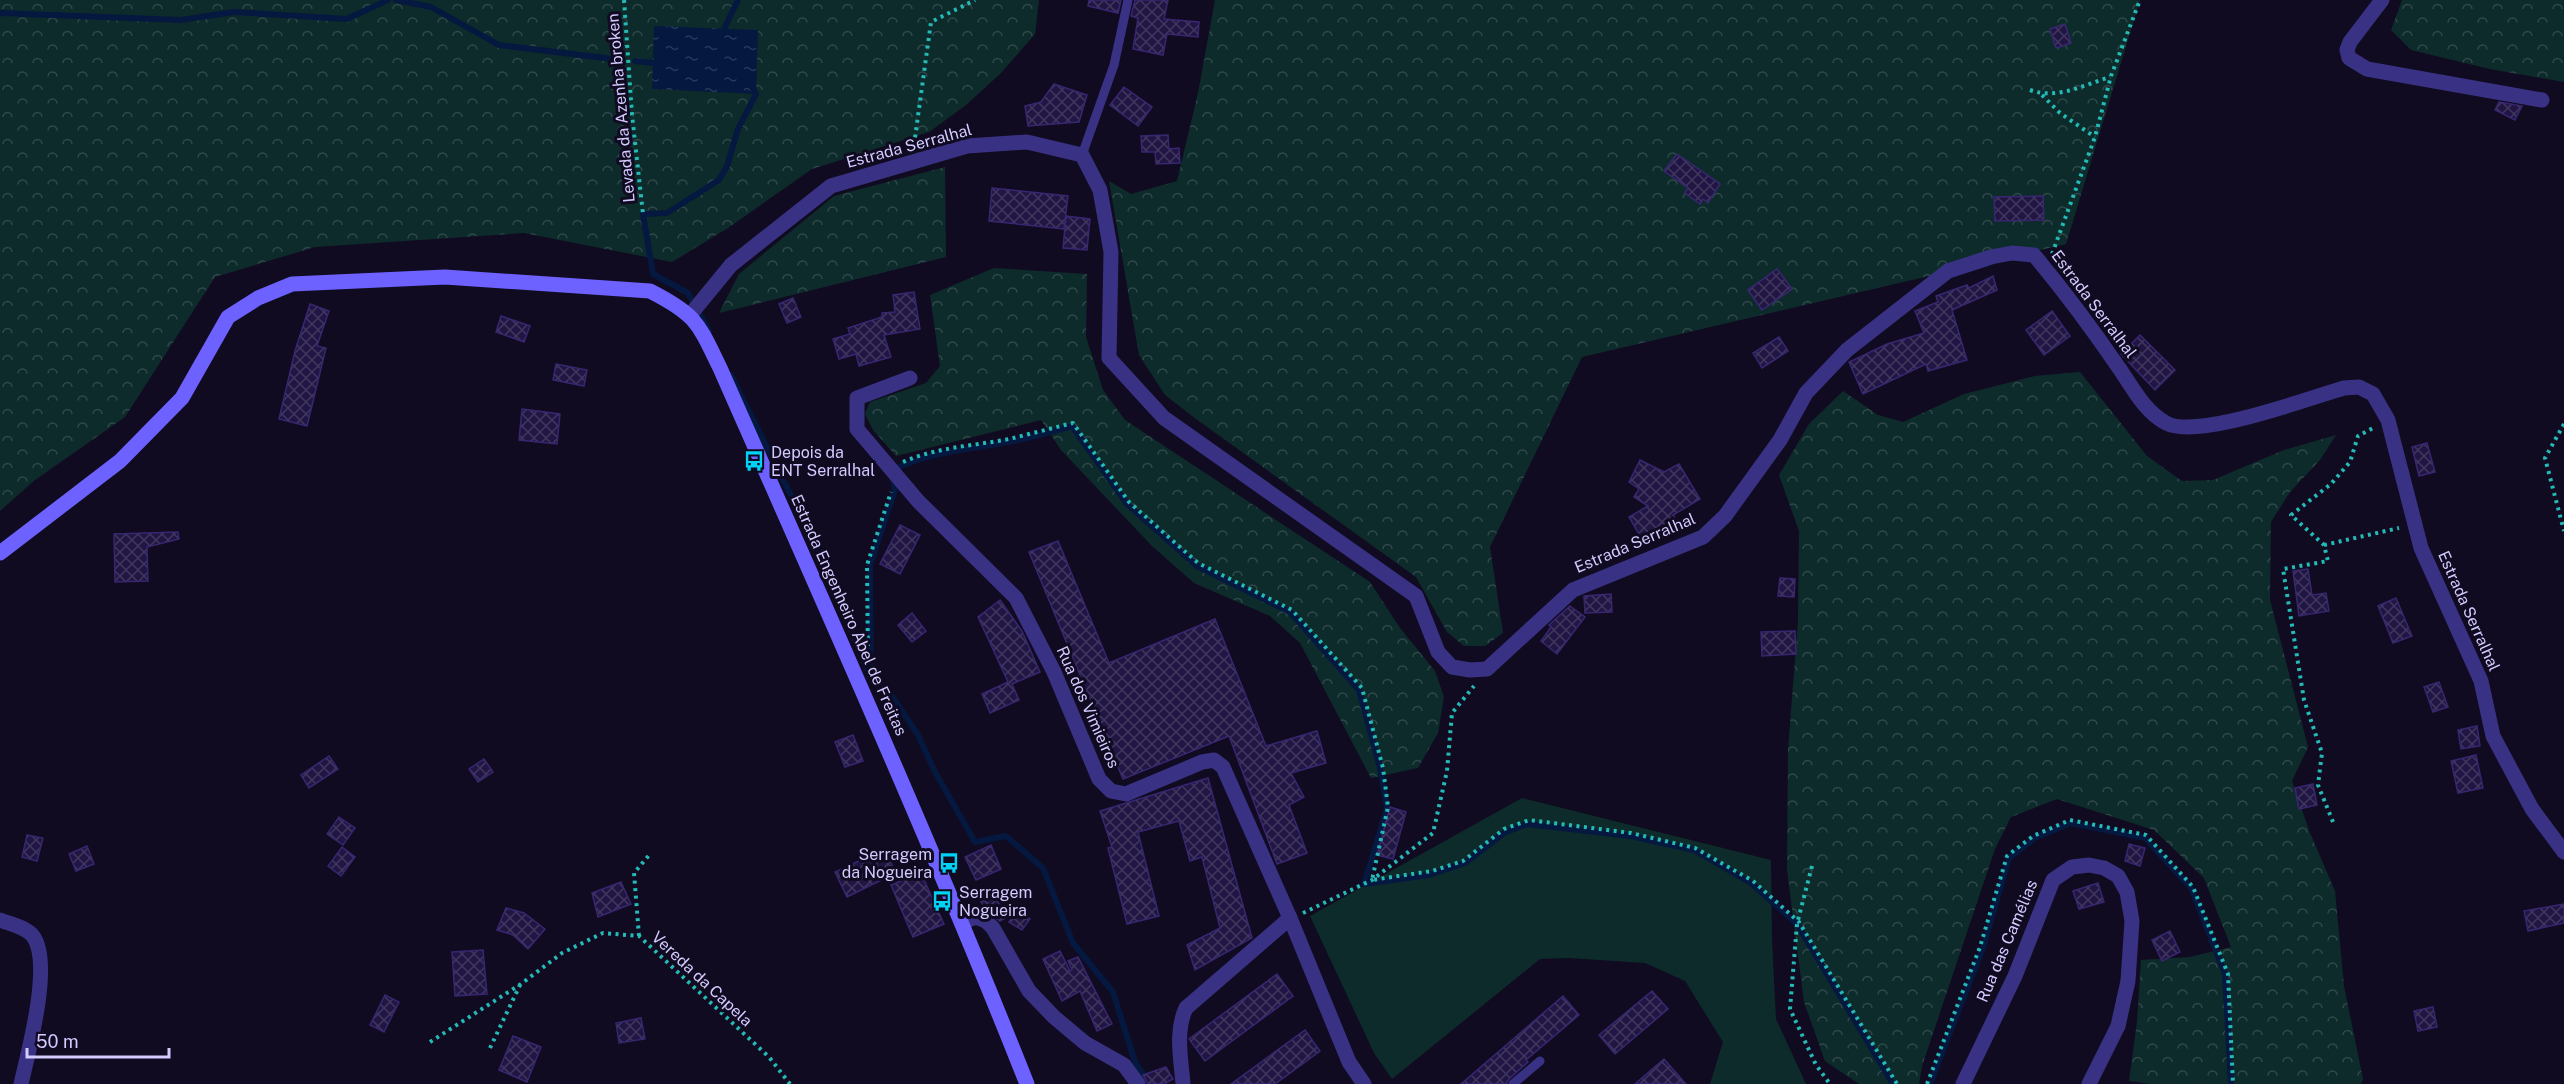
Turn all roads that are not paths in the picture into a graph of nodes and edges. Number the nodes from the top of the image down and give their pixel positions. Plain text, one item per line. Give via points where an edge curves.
1 (1128, 0) edge
2 (2382, 0) edge
3 (2542, 100) dead end
4 (1082, 155) junction
5 (694, 310) junction
6 (910, 378) dead end
7 (0, 553) edge
8 (2564, 852) edge
9 (1290, 918) junction
10 (0, 920) edge
11 (963, 922) junction
12 (1540, 1061) dead end
13 (21, 1084) edge
14 (1027, 1084) edge
15 (1138, 1084) edge
16 (1183, 1084) edge
17 (1364, 1084) edge
18 (1514, 1084) edge
19 (1963, 1084) edge
20 (2089, 1084) edge

1 - 4 lane via 1114,64
2 - 3 street via 2350,42 2349,58 2357,65 2385,74
4 - 5 street, Estrada Serralhal via 1027,142 967,146 831,186 731,266
4 - 8 street, Estrada Serralhal via 1100,190 1111,252 1109,358 1164,418 1416,596 1438,652 1452,667 1487,669 1573,590 1703,537 1725,516 1780,440 1806,393 1847,350 1948,271 1991,257 2012,253 2034,255 2140,401 2168,424 2190,427 2236,421 2344,388 2359,387 2373,394 2388,420 2421,548 2481,681 2493,736 2532,809
5 - 7 main road, Estrada Engenheiro Abel de Freitas via 650,291 445,277 292,284 258,298 228,317 182,398 120,460
5 - 11 main road, Estrada Engenheiro Abel de Freitas
6 - 9 street, Rua dos Vimieiros via 857,398 857,429 918,501 1016,598 1054,672 1099,779 1111,791 1126,794 1215,760 1223,766
9 - 16 street via 1186,1008 1179,1035
9 - 17 street, Rua dos Vimieiros via 1349,1062
10 - 13 street via 23,928 34,937 39,954 42,980
11 - 14 main road, Estrada Engenheiro Abel de Freitas
11 - 15 street via 976,917 986,921 1029,991 1085,1043 1124,1065
12 - 18 lane
19 - 20 street, Rua das Camélias via 2015,976 2053,880 2072,867 2089,865 2118,876 2127,892 2132,921 2128,981 2118,1026

